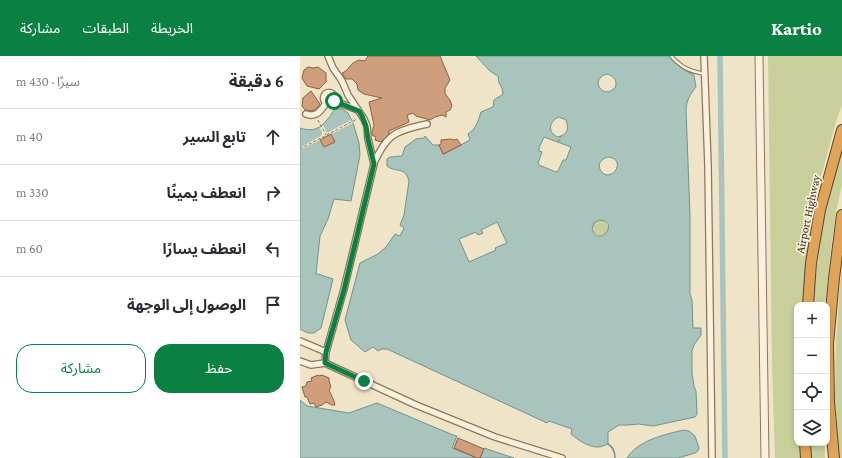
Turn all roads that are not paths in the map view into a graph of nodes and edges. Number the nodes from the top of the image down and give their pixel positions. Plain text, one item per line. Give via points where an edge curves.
1 (328, 56) edge
2 (671, 56) edge
3 (704, 56) edge
4 (759, 56) edge
5 (705, 74) junction
6 (334, 101) junction
7 (326, 103) junction
8 (361, 113) junction
9 (306, 114) dead end
10 (427, 124) dead end
11 (842, 130) edge
12 (374, 164) junction
13 (842, 215) edge
14 (808, 302) edge
15 (300, 341) edge
16 (326, 352) junction
17 (300, 361) edge
18 (325, 363) junction
19 (805, 446) edge
20 (562, 458) edge
21 (712, 458) edge
22 (765, 458) edge
23 (806, 458) edge
24 (834, 458) edge

1 - 8 street via 348,95
2 - 5 lane via 685,68
3 - 5 street
4 - 22 street
5 - 21 street
6 - 7 street
6 - 7 street via 332,93 327,93 323,100
6 - 8 street
7 - 9 street via 315,115
8 - 12 street
10 - 12 street via 411,127 392,136 378,154
11 - 14 highway, Airport Highway via 820,210 811,263
12 - 16 street via 344,290
13 - 24 highway via 828,344 829,402
15 - 16 street
16 - 18 street
17 - 18 street via 311,365
18 - 20 street via 422,408 495,437
19 - 23 highway

